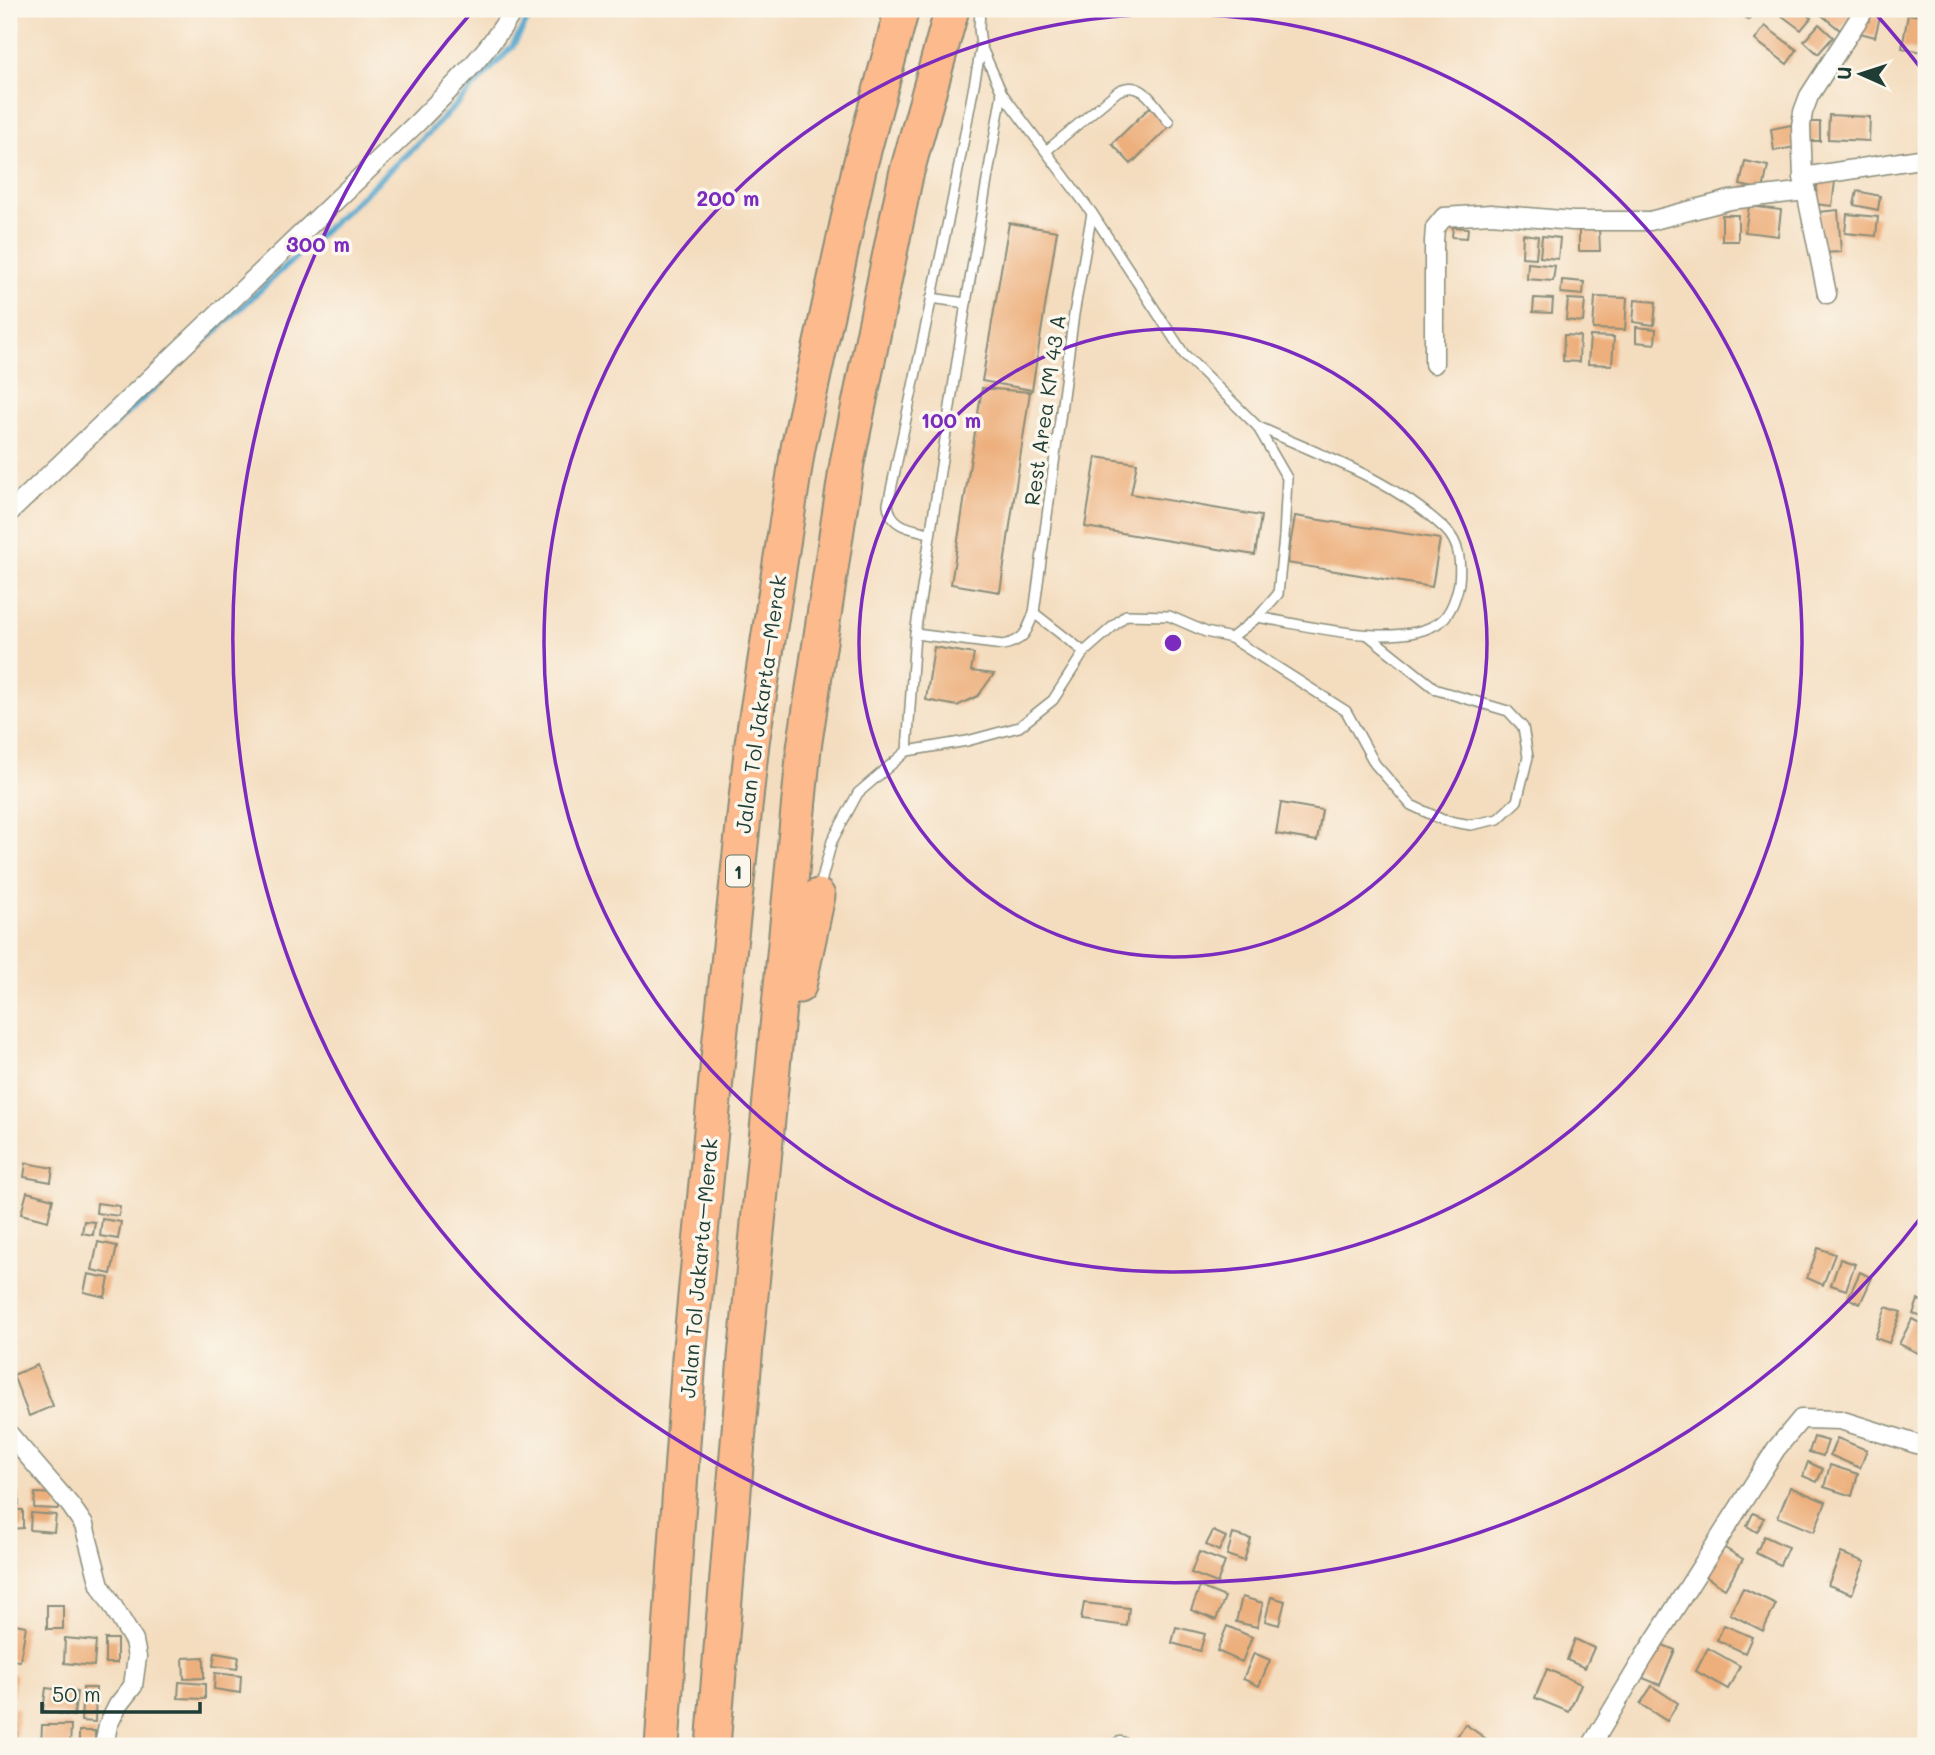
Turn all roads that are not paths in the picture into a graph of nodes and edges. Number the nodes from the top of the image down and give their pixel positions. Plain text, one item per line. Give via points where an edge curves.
1 (514, 9) edge
2 (902, 9) edge
3 (953, 9) edge
4 (980, 9) edge
5 (1865, 9) edge
6 (981, 46) junction
7 (1002, 93) junction
8 (1169, 122) dead end
9 (1046, 151) junction
10 (1926, 158) edge
11 (1804, 184) junction
12 (1092, 212) junction
13 (1827, 294) dead end
14 (931, 298) junction
15 (966, 303) junction
16 (1434, 364) dead end
17 (1257, 426) junction
18 (9, 513) edge
19 (930, 533) junction
20 (1034, 613) junction
21 (1258, 617) junction
22 (915, 634) junction
23 (1368, 635) junction
24 (1231, 638) junction
25 (1084, 652) junction
26 (907, 751) junction
27 (818, 896) joint
28 (745, 1357) junction
29 (9, 1434) edge
30 (1926, 1447) edge
31 (104, 1746) edge
32 (662, 1746) edge
33 (713, 1746) edge
34 (1591, 1746) edge

1 - 18 street via 476,63 419,121
2 - 32 highway, Jalan Tol Jakarta–Merak / 1 via 859,169 799,448 752,743 689,1358
3 - 28 highway via 906,175 847,463 804,748
4 - 6 lane
5 - 11 street via 1803,112
6 - 7 lane
6 - 14 lane
7 - 9 lane
7 - 15 lane
8 - 9 lane via 1142,90 1126,87
9 - 12 lane
10 - 11 street
11 - 13 street
11 - 16 street via 1650,221 1491,214 1444,217 1435,228 1434,241
12 - 17 lane via 1184,354
12 - 20 lane, Rest Area KM 43 A
14 - 15 lane
14 - 19 lane via 888,504 891,517 905,528
15 - 19 lane
17 - 21 lane via 1286,478 1278,594
17 - 23 lane via 1397,491 1446,529 1459,547 1459,584 1448,614 1411,633
19 - 22 lane
20 - 22 lane, Rest Area KM 43 A via 1022,638 1003,645
20 - 25 lane
21 - 23 lane
21 - 24 lane
22 - 26 lane
23 - 24 lane via 1437,690 1508,711 1523,727 1528,757 1517,801 1498,819 1471,825 1443,820 1411,805 1375,764 1346,711
24 - 25 lane via 1169,616 1126,615
25 - 26 lane via 1053,700 1018,727
26 - 27 lane via 858,793 831,841
27 - 28 highway via 800,976
28 - 33 highway
29 - 31 street via 83,1525 100,1585 134,1641 133,1686 108,1725
30 - 34 street via 1840,1420 1801,1419 1776,1448

